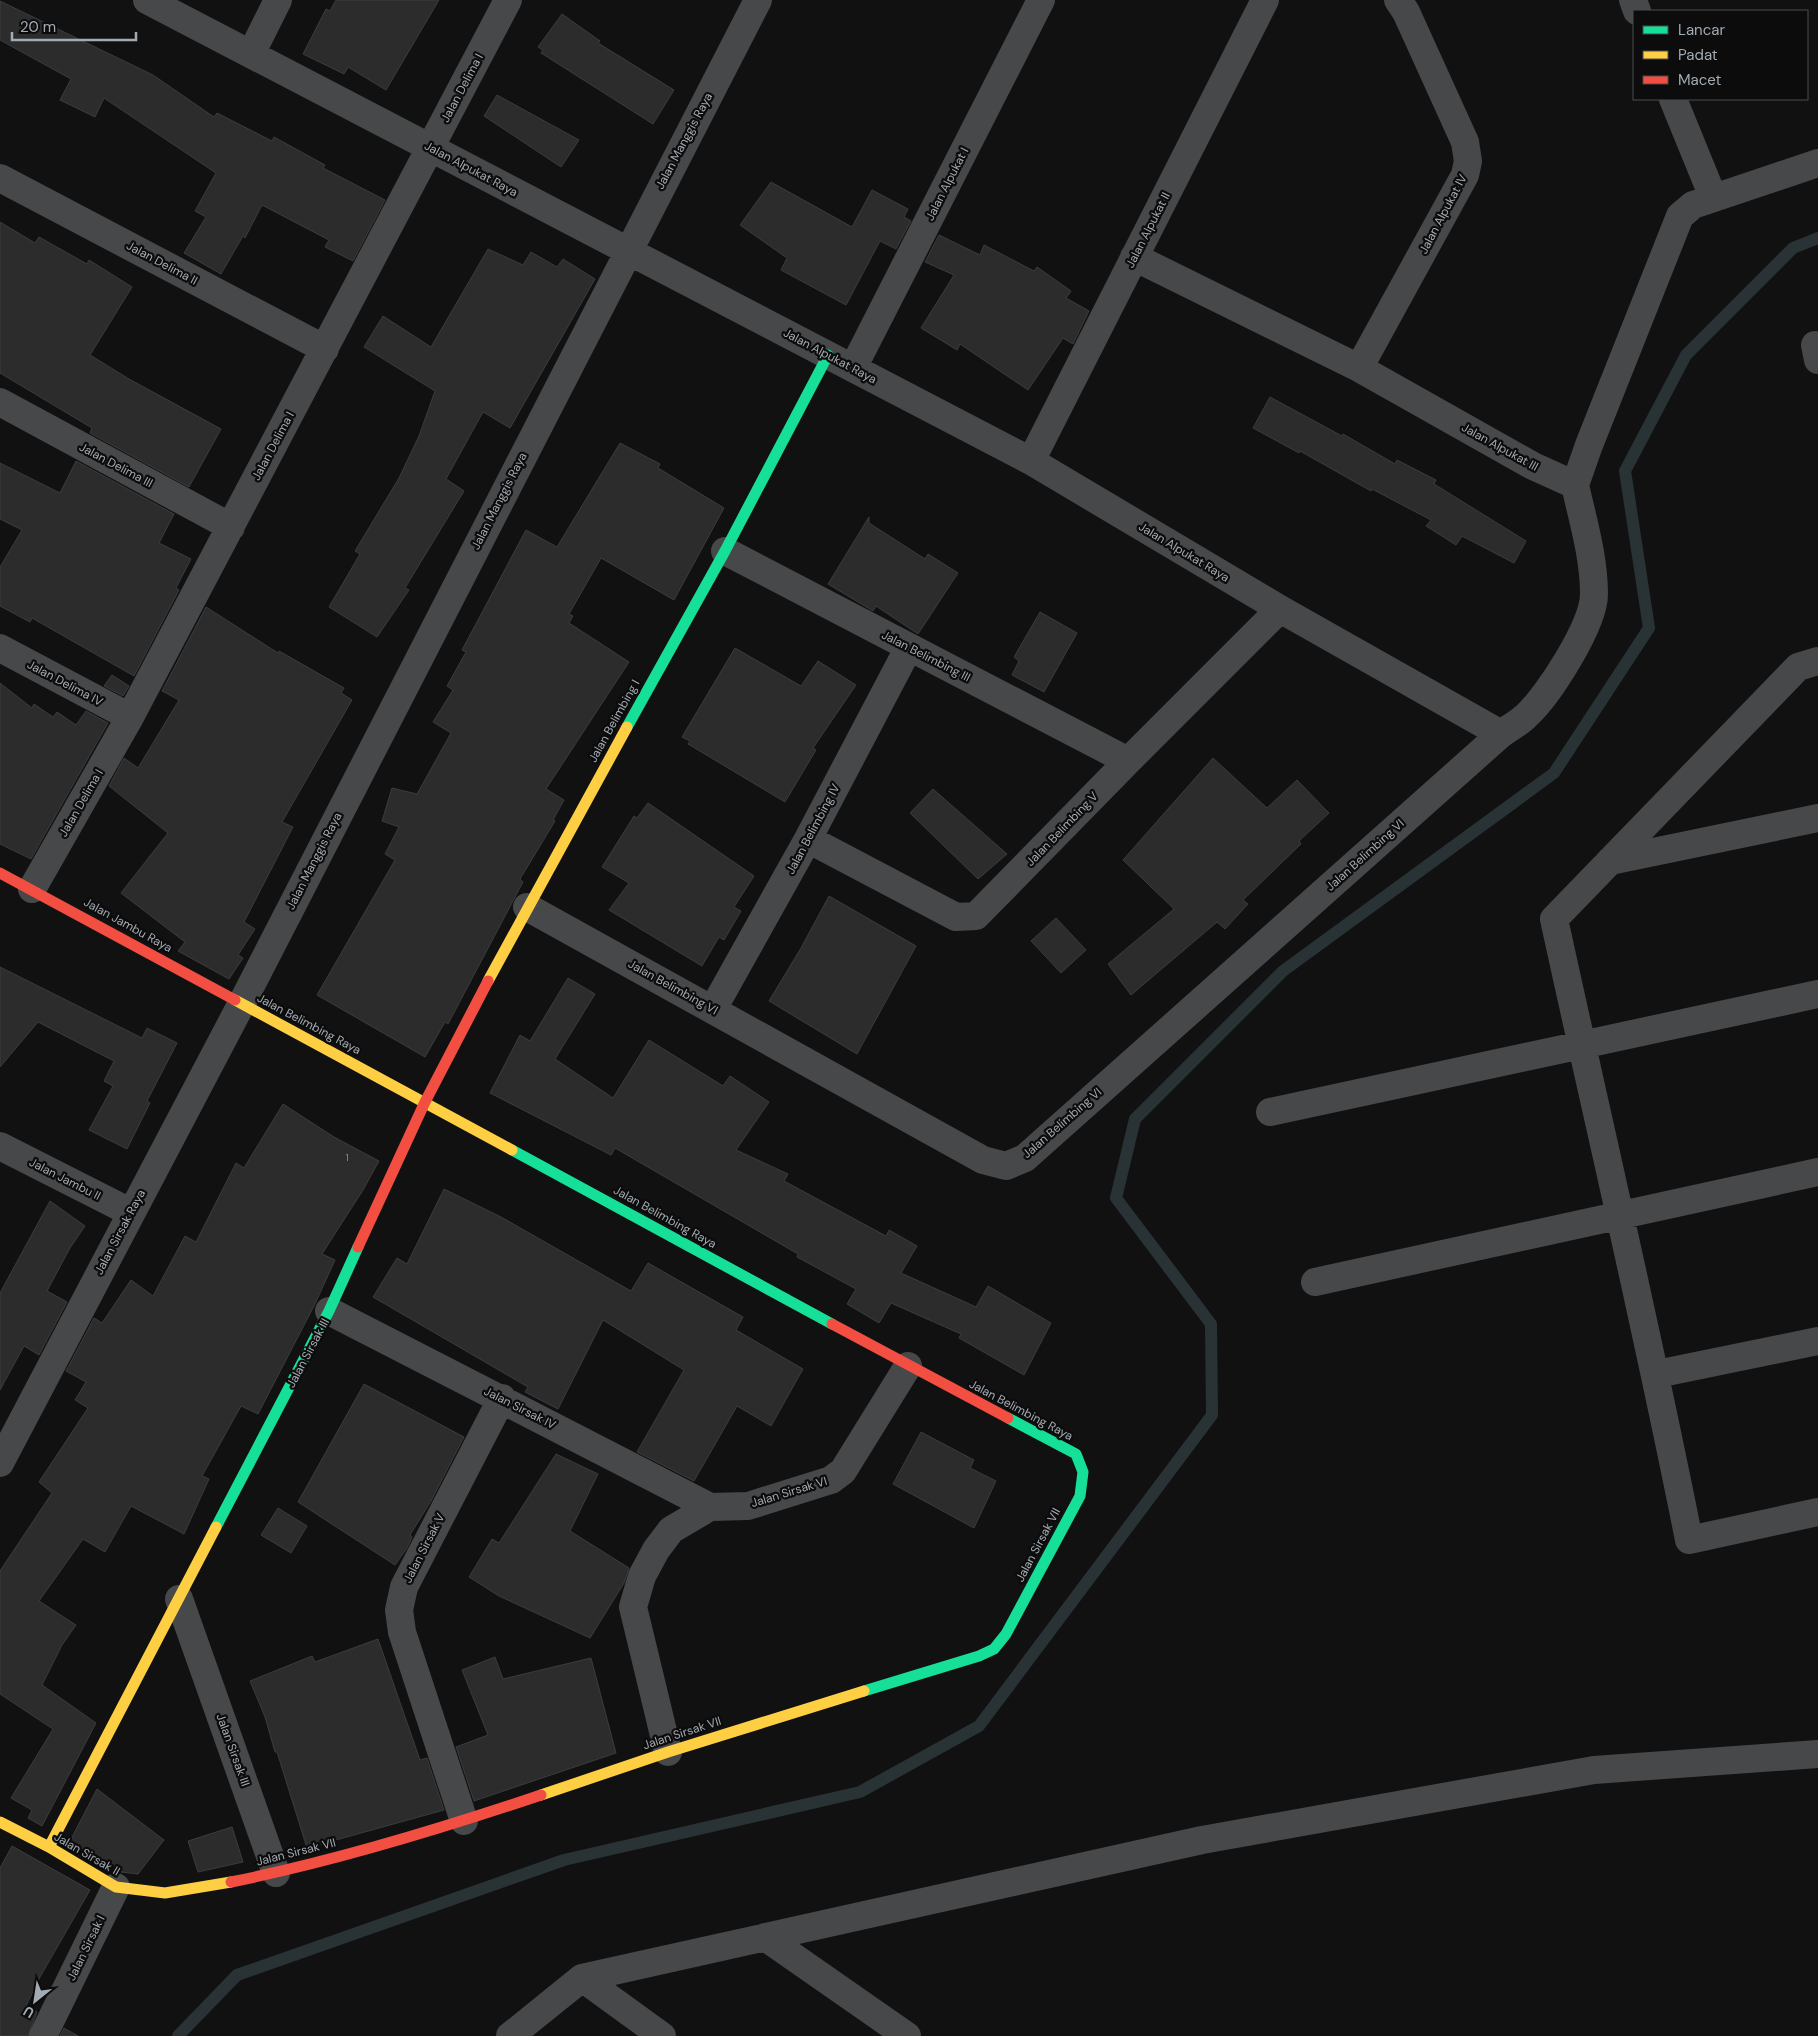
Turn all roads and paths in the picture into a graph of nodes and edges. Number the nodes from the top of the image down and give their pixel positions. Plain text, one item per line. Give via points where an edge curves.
1 (147, 0) edge
2 (278, 0) edge
3 (508, 0) edge
4 (758, 0) edge
5 (1041, 0) edge
6 (1265, 0) edge
7 (1398, 0) edge
8 (251, 54) junction
9 (1673, 100) edge
10 (430, 148) junction
11 (1818, 163) edge
12 (0, 178) edge
13 (1713, 198) junction
14 (627, 250) junction
15 (1134, 257) junction
16 (325, 348) junction
17 (828, 354) junction
18 (852, 368) junction
19 (1359, 368) junction
20 (0, 402) edge
21 (1031, 460) junction
22 (1575, 485) junction
23 (231, 527) junction
24 (725, 551) junction
25 (1280, 609) junction
26 (909, 647) junction
27 (0, 648) edge
28 (1818, 661) edge
29 (130, 717) junction
30 (1501, 734) junction
31 (1128, 761) junction
32 (1818, 818) edge
33 (808, 839) junction
34 (1610, 861) junction
35 (0, 873) edge
36 (32, 889) junction
37 (526, 906) junction
38 (1818, 994) edge
39 (242, 1003) junction
40 (713, 1009) junction
41 (1581, 1045) junction
42 (425, 1102) junction
43 (1270, 1112) dead end
44 (0, 1146) edge
45 (1818, 1172) edge
46 (130, 1212) junction
47 (1618, 1214) junction
48 (1315, 1282) dead end
49 (330, 1311) junction
50 (1818, 1340) edge
51 (908, 1366) junction
52 (1657, 1374) junction
53 (502, 1398) junction
54 (1076, 1454) joint
55 (0, 1463) edge
56 (710, 1507) junction
57 (1818, 1512) edge
58 (179, 1599) junction
59 (668, 1752) junction
60 (1818, 1754) edge
61 (464, 1821) junction
62 (0, 1822) edge
63 (48, 1847) junction
64 (276, 1873) junction
65 (116, 1887) junction
66 (165, 1893) joint
67 (765, 1937) junction
68 (582, 1978) junction
69 (43, 2036) edge
70 (510, 2036) edge
71 (662, 2036) edge
72 (907, 2036) edge

1 - 8 street, Jalan Alpukat Raya
2 - 8 street
3 - 10 street, Jalan Delima I
4 - 14 street, Jalan Manggis Raya
5 - 18 street, Jalan Alpukat I
6 - 15 street, Jalan Alpukat II
7 - 19 street, Jalan Alpukat IV via 1465,142 1468,161 1465,175
8 - 10 street, Jalan Alpukat Raya
9 - 13 street
10 - 14 street, Jalan Alpukat Raya
10 - 16 street, Jalan Delima I
11 - 13 street
12 - 16 street, Jalan Delima II
13 - 22 street via 1693,205 1680,216
14 - 17 street, Jalan Alpukat Raya
14 - 39 street, Jalan Manggis Raya
15 - 19 street, Jalan Alpukat III
15 - 21 street, Jalan Alpukat II
16 - 23 street, Jalan Delima I
17 - 18 street, Jalan Alpukat Raya
17 - 24 street, Jalan Belimbing I
18 - 21 street, Jalan Alpukat Raya
19 - 22 street, Jalan Alpukat III via 1533,466
20 - 23 street, Jalan Delima III
21 - 25 street, Jalan Alpukat Raya
22 - 30 street, Jalan Belimbing VI via 1590,551 1595,596 1587,623 1557,678 1526,716
23 - 29 street, Jalan Delima I
24 - 26 street, Jalan Belimbing III
24 - 37 street, Jalan Belimbing I
25 - 30 street, Jalan Alpukat Raya
25 - 31 street, Jalan Belimbing V
26 - 31 street, Jalan Belimbing III
26 - 33 street, Jalan Belimbing IV
27 - 29 street, Jalan Delima IV
28 - 34 street via 1798,667
29 - 36 street, Jalan Delima I
30 - 40 street, Jalan Belimbing VI via 1025,1158 1006,1166 983,1160
31 - 33 street, Jalan Belimbing V via 976,916 956,917
32 - 34 street
33 - 40 street, Jalan Belimbing IV
34 - 41 street via 1554,919
35 - 36 street, Jalan Jambu Raya
36 - 39 street, Jalan Jambu Raya
37 - 40 street, Jalan Belimbing VI
37 - 42 street, Jalan Belimbing I
38 - 41 street
39 - 42 street, Jalan Belimbing Raya
39 - 46 street, Jalan Sirsak Raya
41 - 43 street
41 - 47 street
42 - 49 street, Jalan Sirsak III
42 - 51 street, Jalan Belimbing Raya
44 - 46 street, Jalan Jambu II
45 - 47 street
46 - 55 street, Jalan Sirsak Raya
47 - 48 street
47 - 52 street
49 - 53 street, Jalan Sirsak IV
49 - 58 street, Jalan Sirsak III
50 - 52 street
51 - 54 street, Jalan Belimbing Raya
51 - 56 street, Jalan Sirsak VI via 843,1472 831,1480 748,1506
52 - 57 street via 1690,1540
53 - 56 street, Jalan Sirsak IV
53 - 61 street, Jalan Sirsak V via 404,1587 399,1610 402,1632
54 - 59 street, Jalan Sirsak VII via 1083,1472 1080,1496 1006,1634 994,1649
56 - 59 street, Jalan Sirsak VI via 671,1530 642,1576 632,1607
58 - 63 street, Jalan Sirsak III
58 - 64 street, Jalan Sirsak III
59 - 61 street, Jalan Sirsak VII
60 - 67 street via 1594,1770 1202,1840
61 - 64 street, Jalan Sirsak VII
62 - 63 street, Jalan Sirsak II
63 - 65 street, Jalan Sirsak II
64 - 66 street, Jalan Sirsak VII
65 - 66 street, Jalan Sirsak II
65 - 69 street, Jalan Sirsak I
67 - 68 street
67 - 72 street
68 - 70 street
68 - 71 street

